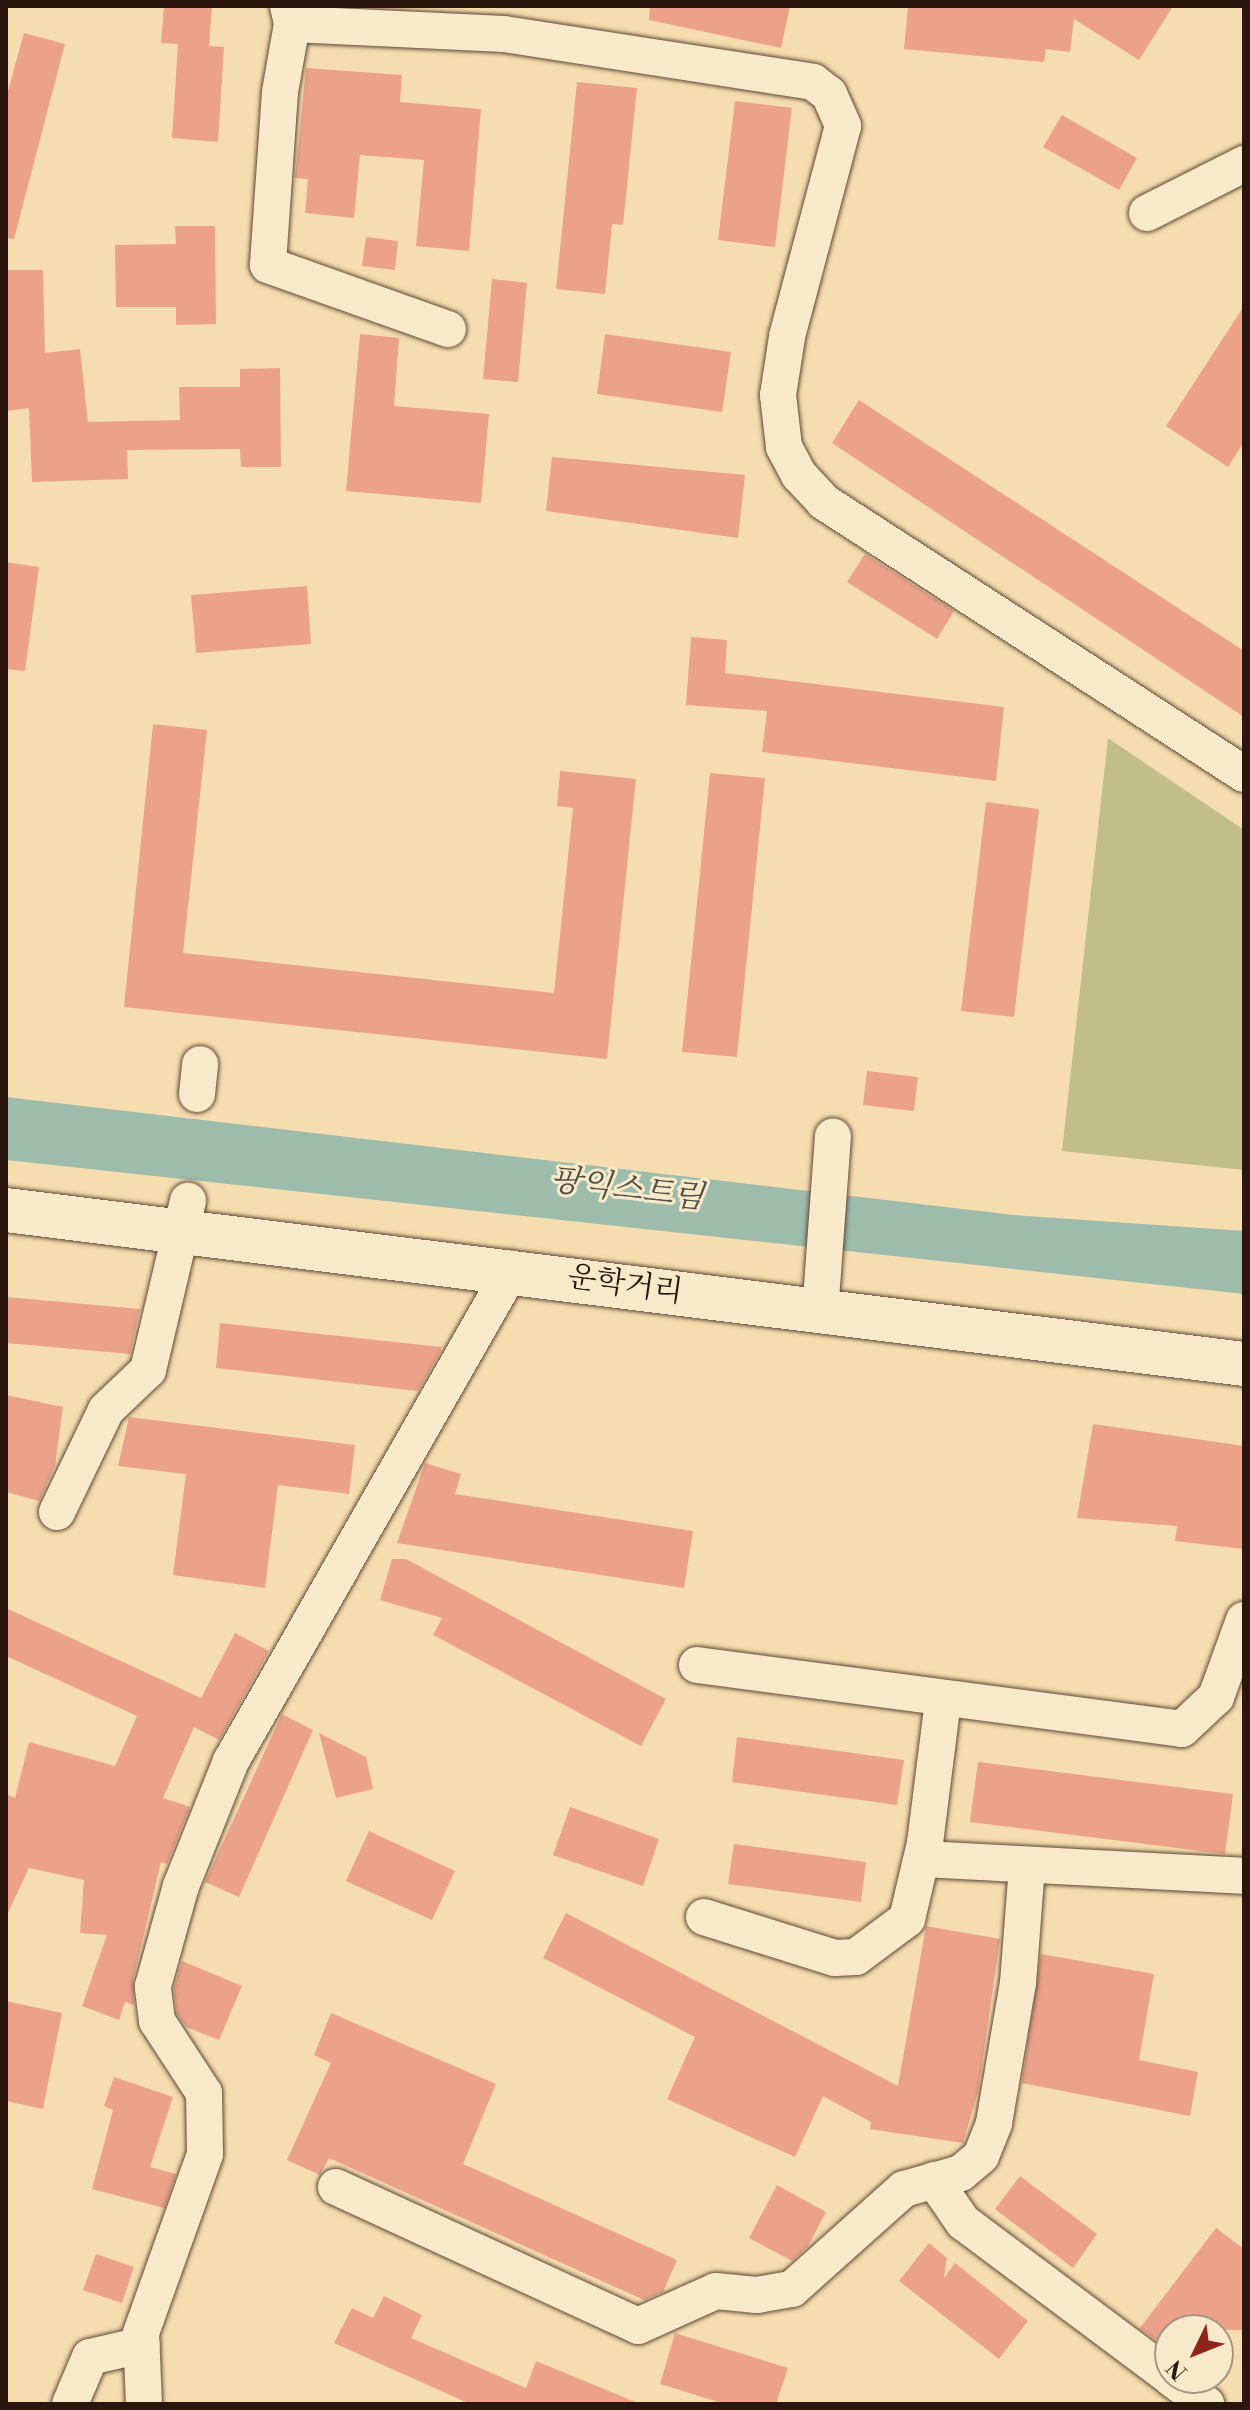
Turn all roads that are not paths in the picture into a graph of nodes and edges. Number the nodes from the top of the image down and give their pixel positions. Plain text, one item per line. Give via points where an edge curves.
1 (290, 15) edge
2 (1244, 164) edge
3 (1147, 213) dead end
4 (448, 329) dead end
5 (1244, 774) edge
6 (831, 1151) dead end
7 (6, 1210) edge
8 (184, 1216) junction
9 (512, 1269) junction
10 (820, 1293) junction
11 (1244, 1364) edge
12 (57, 1512) dead end
13 (1244, 1620) edge
14 (697, 1665) dead end
15 (943, 1700) junction
16 (922, 1859) junction
17 (1027, 1865) junction
18 (1244, 1876) edge
19 (704, 1917) dead end
20 (934, 2180) junction
21 (336, 2187) dead end
22 (142, 2345) junction
23 (1154, 2364) edge
24 (70, 2404) edge
25 (144, 2404) edge

1 - 4 street via 268,265
1 - 5 street via 504,34 813,82 829,94 843,126 787,337 778,395 784,447 799,475 824,502
2 - 3 street
6 - 10 street
7 - 8 main road, 운학거리
8 - 9 main road, 운학거리
8 - 12 street via 148,1370 106,1410
9 - 10 main road, 운학거리
9 - 22 street via 231,1761 181,1886 153,1986 157,2021 204,2093 205,2154
10 - 11 main road, 운학거리
13 - 15 street via 1216,1697 1182,1729
14 - 15 street
15 - 16 street
16 - 17 street
16 - 19 street via 907,1919 856,1957 835,1958
17 - 18 street
17 - 20 street via 1018,1983 994,2123 981,2156 961,2173
20 - 21 street via 904,2189 792,2289 757,2295 716,2291 638,2326
20 - 23 street via 963,2222
22 - 24 street via 90,2357
22 - 25 street

